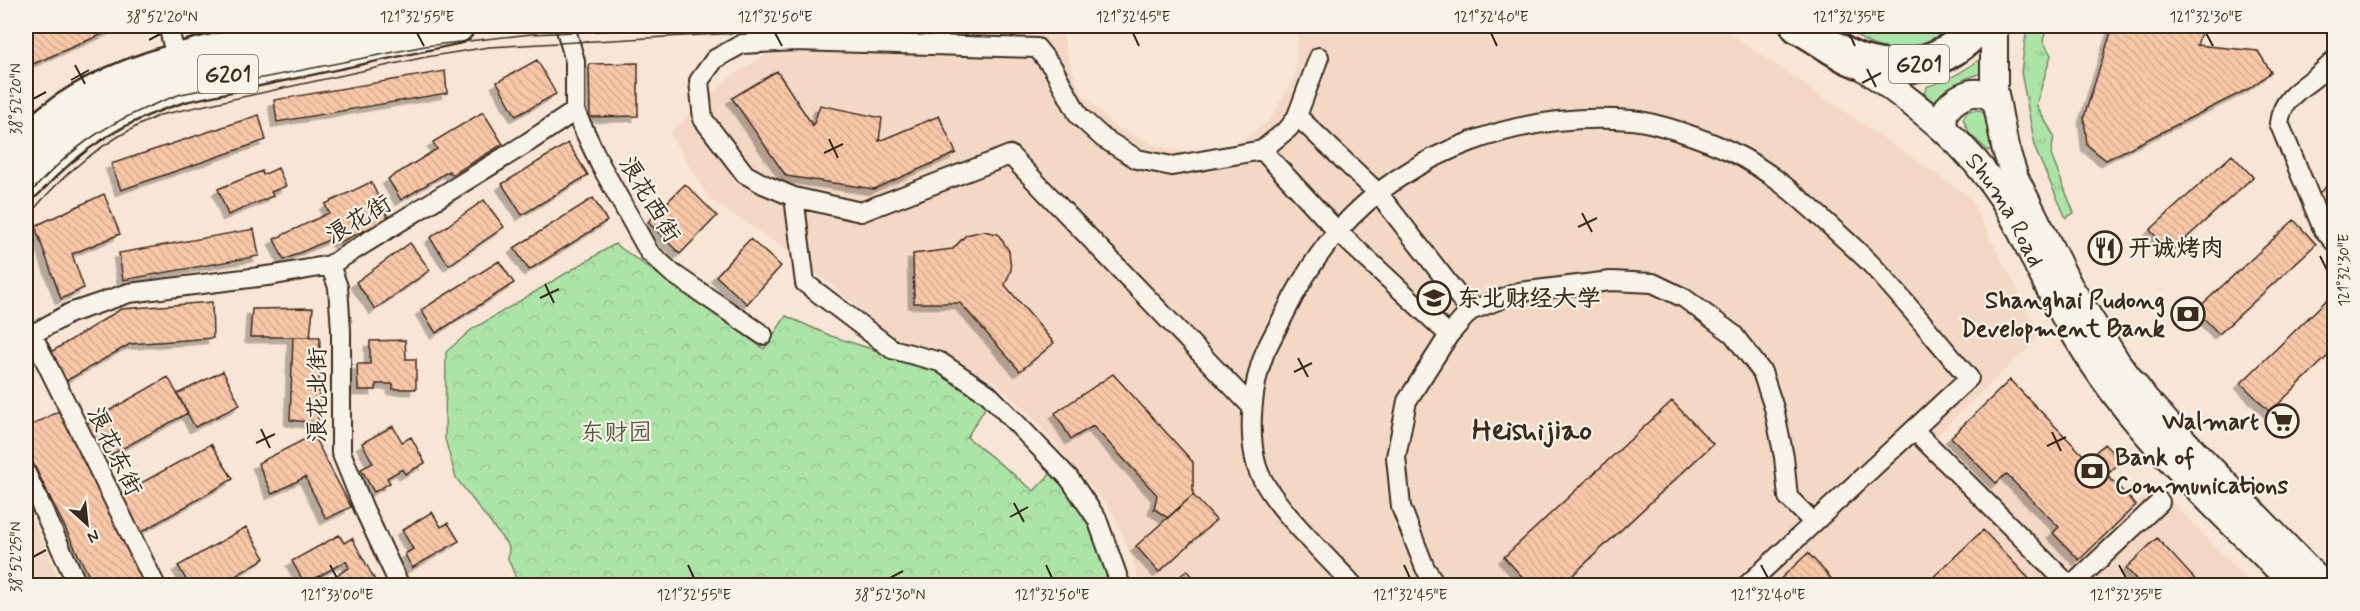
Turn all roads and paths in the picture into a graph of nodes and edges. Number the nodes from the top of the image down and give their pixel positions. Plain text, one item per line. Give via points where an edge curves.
1 (168, 26) edge
2 (343, 26) edge
3 (458, 26) edge
4 (565, 26) edge
5 (1798, 26) edge
6 (1822, 26) edge
7 (1979, 26) edge
8 (1994, 26) edge
9 (1319, 57) dead end
10 (1849, 57) junction
11 (2334, 60) edge
12 (177, 61) junction
13 (1996, 102) junction
14 (575, 111) junction
15 (1297, 116) junction
16 (1943, 127) junction
17 (26, 142) edge
18 (1262, 150) junction
19 (26, 182) edge
20 (1378, 193) junction
21 (794, 197) junction
22 (1337, 231) junction
23 (2334, 242) edge
24 (330, 265) junction
25 (1470, 311) junction
26 (763, 335) dead end
27 (1449, 335) junction
28 (29, 337) edge
29 (1252, 407) junction
30 (1914, 430) junction
31 (26, 472) edge
32 (2160, 502) dead end
33 (1813, 522) junction
34 (78, 585) edge
35 (156, 585) edge
36 (400, 585) edge
37 (1121, 585) edge
38 (1354, 585) edge
39 (1437, 585) edge
40 (1746, 585) edge
41 (2070, 585) edge
42 (2296, 585) edge
43 (2324, 585) edge

1 - 12 street
2 - 12 highway, G201
3 - 19 highway, G201 via 156,92 99,119 72,137
4 - 14 street via 575,61
5 - 10 highway, G201
6 - 10 main road, Shuma Road
7 - 10 highway, G201 via 1956,47 1915,65 1890,68
8 - 13 main road, Shuma Road
9 - 15 street
10 - 16 main road, Shuma Road
11 - 23 street via 2325,72 2286,100 2279,123 2323,229
12 - 17 highway, G201 via 116,81 87,96
13 - 16 main road via 1985,94 1962,96 1944,114
13 - 43 main road, Shuma Road via 2015,178 2069,285 2118,364 2172,429
14 - 24 street, 浪花街
14 - 26 street, 浪花西街 via 649,252 672,273
15 - 18 street via 1289,128
15 - 20 street
16 - 42 main road, Shuma Road via 1981,167 2003,198 2077,339 2129,413
18 - 21 street via 1172,166 1137,159 1103,138 1079,116 1053,68 1037,48 795,41 742,44 715,59 699,81 703,119 745,174
18 - 22 street
20 - 22 street
20 - 25 street
20 - 30 street via 1413,168 1468,142 1521,126 1575,119 1633,120 1695,137 1733,153 1792,190 1869,262 1969,378
21 - 29 street via 861,212 1010,156
21 - 37 street via 805,283 892,349 940,362 988,394 1069,478 1097,519
22 - 27 street
22 - 29 street via 1296,291 1265,353
24 - 28 street, 浪花街 via 129,293 70,313
24 - 36 street, 浪花北街 via 338,288 341,330 341,452
25 - 27 street
25 - 33 street via 1519,292 1611,281 1653,283 1683,298 1733,334 1762,372 1774,408 1788,497
27 - 39 street via 1407,401 1396,457 1401,507 1425,568
28 - 35 street, 浪花东街
29 - 38 street via 1253,446 1258,470 1267,486
30 - 33 street
30 - 41 street
31 - 34 street
32 - 41 street
33 - 40 street

